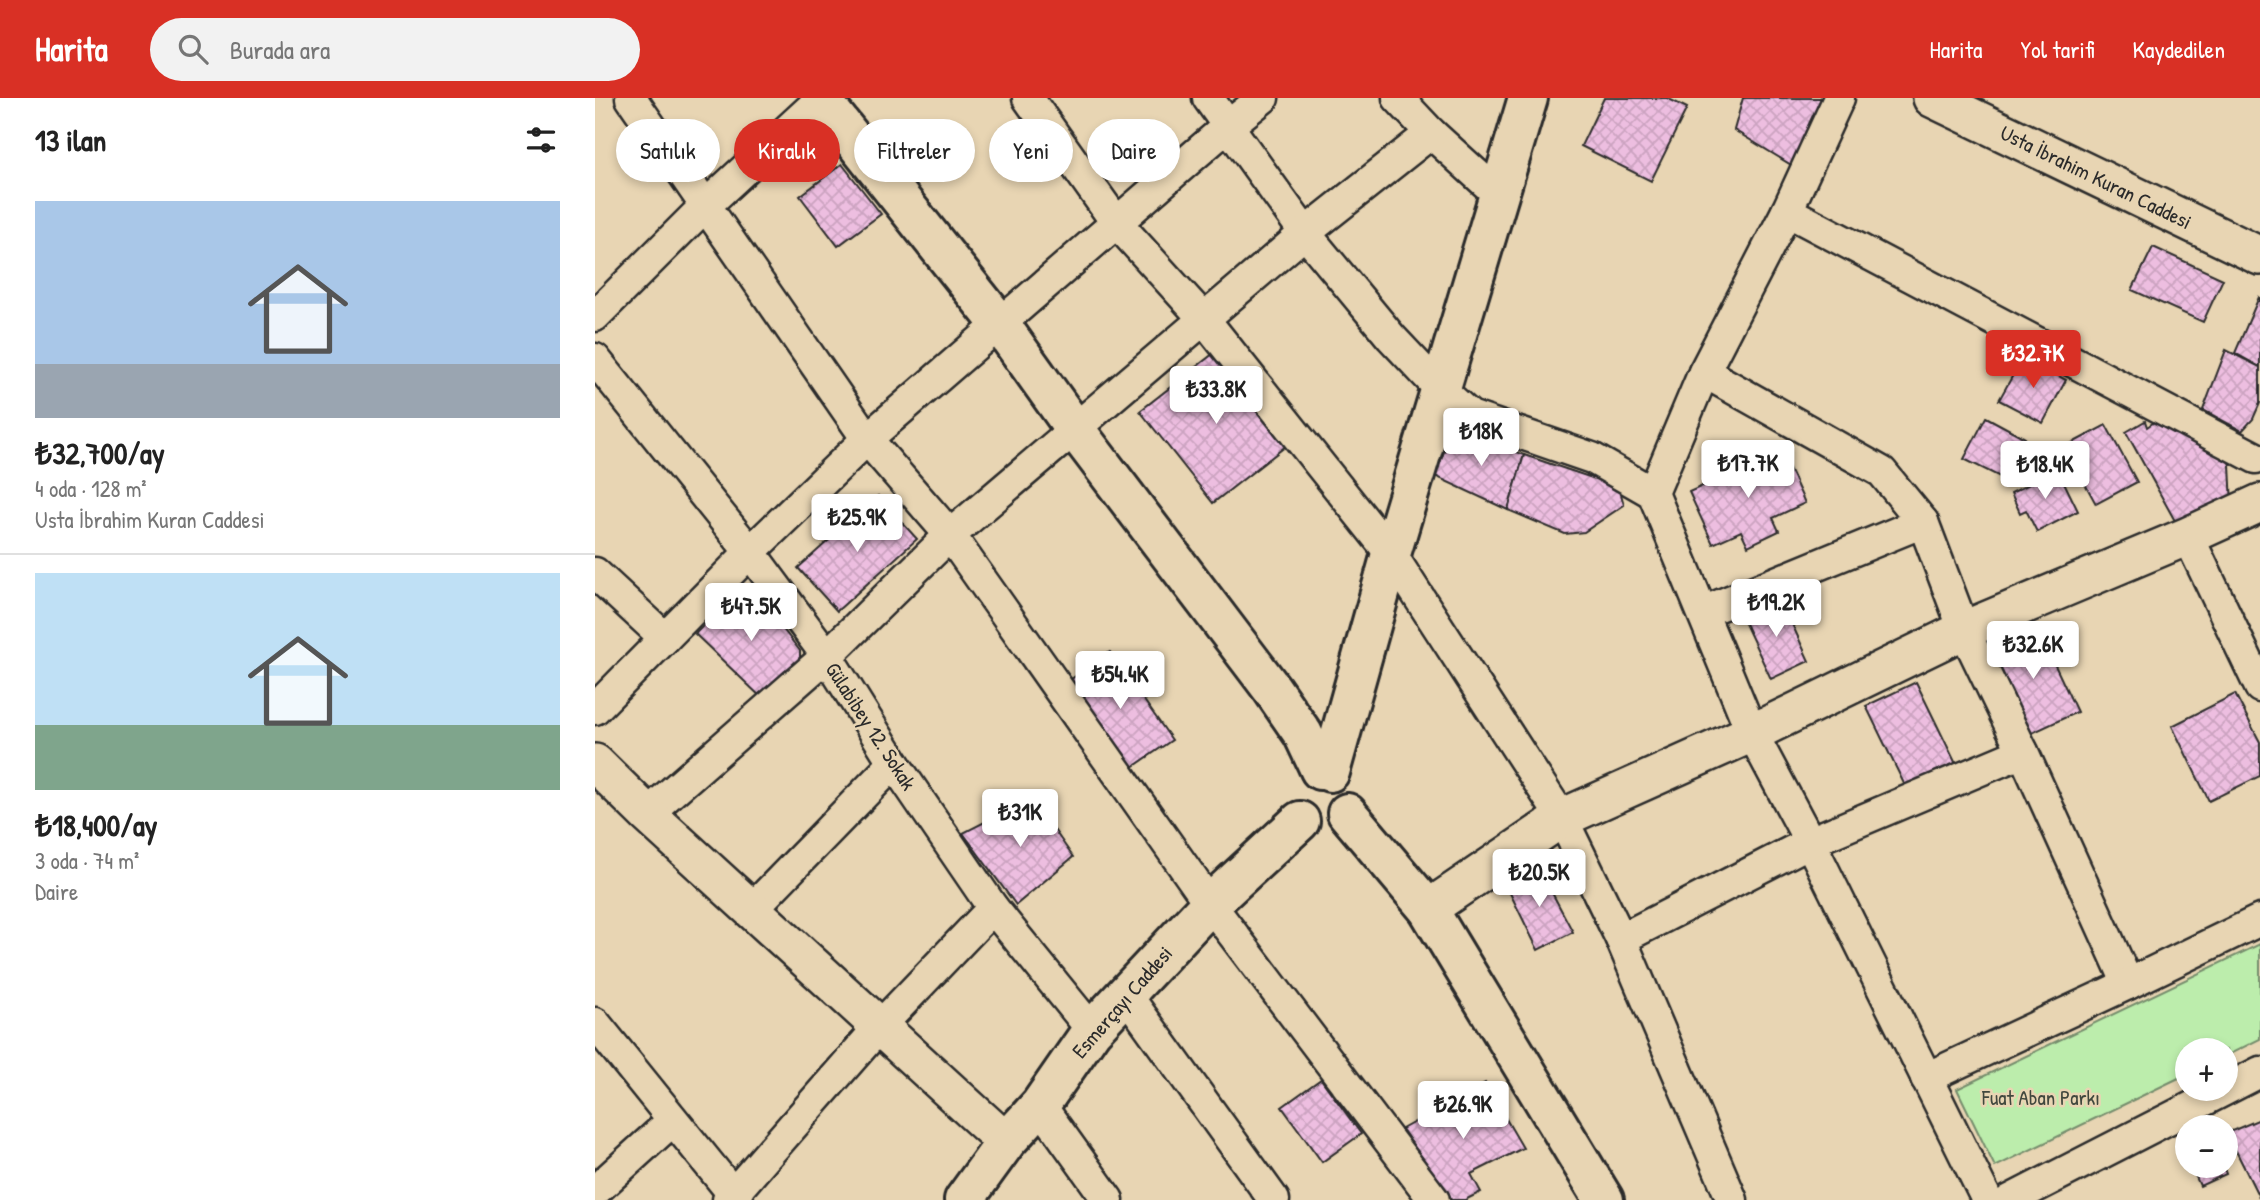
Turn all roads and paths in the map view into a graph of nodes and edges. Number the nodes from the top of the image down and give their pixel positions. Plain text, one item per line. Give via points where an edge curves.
1 (631, 98) edge
2 (821, 98) edge
3 (1028, 98) edge
4 (1208, 98) edge
5 (1263, 98) edge
6 (1398, 98) edge
7 (1528, 98) edge
8 (1839, 98) edge
9 (1932, 98) edge
10 (1228, 126) junction
11 (1431, 133) junction
12 (1498, 194) junction
13 (705, 206) junction
14 (1787, 211) junction
15 (1117, 222) junction
16 (1305, 233) junction
17 (2260, 257) edge
18 (595, 316) edge
19 (1204, 319) junction
20 (1000, 324) junction
21 (595, 359) edge
22 (1704, 372) junction
23 (1440, 389) junction
24 (1074, 428) junction
25 (867, 439) junction
26 (2258, 454) edge
27 (1653, 493) junction
28 (2257, 505) edge
29 (1923, 522) junction
30 (950, 535) junction
31 (2188, 536) junction
32 (750, 552) junction
33 (1391, 554) junction
34 (595, 573) edge
35 (1703, 612) junction
36 (1964, 630) junction
37 (665, 638) junction
38 (827, 656) junction
39 (2260, 688) edge
40 (595, 709) edge
41 (1752, 733) junction
42 (2023, 752) junction
43 (595, 763) edge
44 (894, 763) junction
45 (1325, 771) junction
46 (1347, 813) junction
47 (647, 814) junction
48 (1562, 818) junction
49 (1300, 821) junction
50 (1810, 842) junction
51 (1210, 904) junction
52 (993, 908) junction
53 (1427, 909) junction
54 (751, 910) junction
55 (2260, 920) edge
56 (1621, 939) junction
57 (2127, 984) junction
58 (1125, 993) junction
59 (595, 1023) edge
60 (880, 1026) junction
61 (1091, 1030) junction
62 (2260, 1072) edge
63 (1926, 1078) junction
64 (1040, 1105) junction
65 (672, 1121) junction
66 (1006, 1142) junction
67 (595, 1191) edge
68 (733, 1198) edge
69 (964, 1200) edge
70 (1108, 1200) edge
71 (1274, 1200) edge
72 (1434, 1200) edge
73 (1604, 1200) edge
74 (1732, 1200) edge
75 (1987, 1200) edge
76 (2010, 1200) edge

1 - 13 street
2 - 13 street
2 - 20 main road
3 - 15 street
4 - 10 street
5 - 10 street
6 - 11 street
7 - 12 main road
8 - 14 street
9 - 17 street, Usta İbrahim Kuran Caddesi
10 - 15 street
10 - 16 street
11 - 12 street
11 - 16 street
12 - 23 main road
13 - 18 street
13 - 25 street
14 - 22 street
14 - 26 street
15 - 19 street
15 - 20 street
16 - 19 street
16 - 23 street
19 - 24 street
19 - 33 street
20 - 24 main road
20 - 25 street
21 - 32 street, Gülabibey 12. Sokak
22 - 27 street
22 - 29 street via 1882,472
23 - 27 street via 1470,416 1592,458
23 - 33 main road
24 - 30 street
24 - 45 main road via 1272,689
25 - 30 street
25 - 32 street
26 - 28 street
27 - 35 street
28 - 31 street
29 - 35 street
29 - 36 street
30 - 38 street
30 - 51 street
31 - 36 street
31 - 39 street
32 - 37 street
32 - 38 street, Gülabibey 12. Sokak
33 - 45 main road
33 - 48 street
34 - 37 street
35 - 41 street
36 - 41 street
36 - 42 street
37 - 40 street
38 - 44 street, Gülabibey 12. Sokak
38 - 47 street
41 - 48 street
41 - 50 street
42 - 50 street
42 - 57 street
43 - 47 street
44 - 52 street, Gülabibey 12. Sokak
44 - 54 street
45 - 46 main road via 1341,778 1348,789
45 - 49 main road via 1307,774 1297,783 1291,795
46 - 49 main road via 1341,822 1320,830
46 - 53 main road
47 - 54 street
48 - 53 street
48 - 56 street
49 - 51 main road, Esmerçayı Caddesi
50 - 56 street
50 - 63 street
51 - 58 main road, Esmerçayı Caddesi
51 - 72 street
52 - 60 street
52 - 61 street, Gülabibey 12. Sokak
53 - 73 main road
54 - 60 street
55 - 57 street
56 - 74 street
57 - 63 street
58 - 61 main road, Esmerçayı Caddesi
58 - 71 street
59 - 65 street
60 - 66 street
60 - 68 street
61 - 64 main road, Esmerçayı Caddesi
62 - 76 street
63 - 75 street
64 - 66 main road, Esmerçayı Caddesi
64 - 70 street
65 - 67 street
65 - 68 street
66 - 69 main road, Esmerçayı Caddesi

